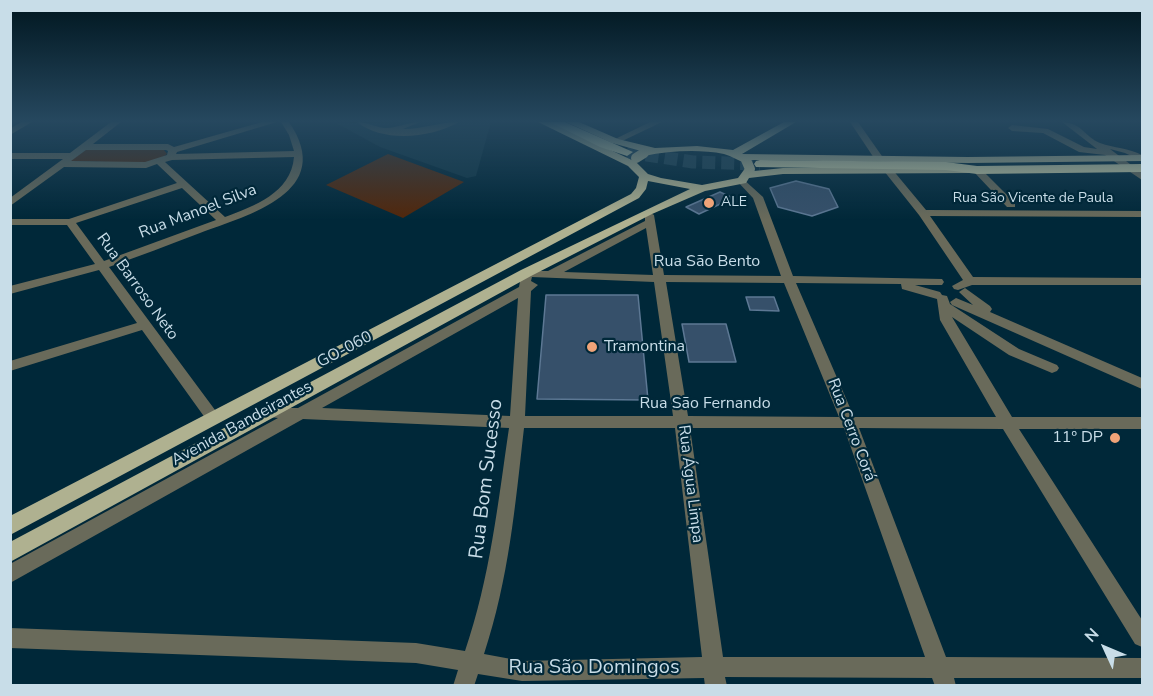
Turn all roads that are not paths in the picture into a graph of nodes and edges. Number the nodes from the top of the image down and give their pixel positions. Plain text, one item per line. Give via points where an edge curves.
1 (172, 154) edge
2 (298, 154) edge
3 (643, 154) tunnel mouth
4 (714, 154) edge
5 (751, 154) edge
6 (764, 154) tunnel mouth
7 (876, 154) edge
8 (1111, 154) edge
9 (638, 155) joint
10 (10, 156) edge
11 (72, 156) joint
12 (1142, 158) edge
13 (772, 159) junction
14 (879, 159) junction
15 (1118, 159) junction
16 (160, 162) junction
17 (62, 164) junction
18 (973, 165) junction
19 (746, 166) junction
20 (1136, 168) edge
21 (889, 171) junction
22 (644, 176) junction
23 (1143, 177) edge
24 (184, 184) junction
25 (702, 188) junction
26 (10, 203) edge
27 (1011, 205) dead end
28 (923, 213) junction
29 (1143, 214) edge
30 (649, 217) junction
31 (223, 221) junction
32 (10, 222) edge
33 (70, 222) junction
34 (101, 266) junction
35 (550, 275) junction
36 (788, 278) junction
37 (661, 279) junction
38 (526, 280) junction
39 (1143, 282) edge
40 (10, 290) edge
41 (951, 296) junction
42 (144, 325) junction
43 (10, 366) edge
44 (1052, 368) dead end
45 (1126, 377) junction
46 (1143, 377) edge
47 (1143, 384) edge
48 (268, 412) junction
49 (297, 414) junction
50 (213, 418) junction
51 (517, 422) junction
52 (849, 422) junction
53 (1006, 422) junction
54 (682, 423) junction
55 (1143, 423) edge
56 (137, 483) junction
57 (147, 498) junction
58 (10, 526) edge
59 (10, 553) edge
60 (10, 574) edge
61 (1143, 637) edge
62 (10, 638) edge
63 (472, 661) junction
64 (1143, 668) edge
65 (715, 676) edge
66 (943, 677) edge
67 (463, 686) edge

1 - 16 street
2 - 31 street, Rua Manoel Silva via 297,174 280,196
3 - 9 main road
4 - 19 main road
5 - 19 main road
6 - 13 main road
7 - 14 street
8 - 15 street
9 - 22 main road
10 - 11 street
11 - 17 street
12 - 15 main road
13 - 14 main road
13 - 19 main road
14 - 18 main road
15 - 18 main road
15 - 20 street
16 - 17 street
16 - 24 street
17 - 26 street
18 - 19 highway
18 - 20 highway
18 - 21 main road
18 - 27 street
19 - 21 main road via 783,171
19 - 25 main road, GO-060
19 - 36 street, Rua Cerro Corá
20 - 23 street
21 - 28 street
22 - 25 main road via 672,185
22 - 50 main road, GO-060 / GO-060 via 635,196
24 - 31 street
24 - 33 street
25 - 30 main road, GO-060 / GO-060
28 - 29 street, Rua São Vicente de Paula
28 - 41 street
30 - 35 street, Avenida Bandeirantes
30 - 37 street, Rua Água Limpa
30 - 38 main road, GO-060 / GO-060
31 - 34 street, Rua Manoel Silva
32 - 33 street
33 - 34 street, Rua Barroso Neto
34 - 40 street, Rua Manoel Silva
34 - 42 street, Rua Barroso Neto
35 - 37 street, Rua São Bento
35 - 38 street, Avenida Bandeirantes
36 - 37 street, Rua São Bento
36 - 41 street, Rua São Bento via 887,280
36 - 52 street, Rua Cerro Corá
37 - 54 street, Rua Água Limpa
38 - 48 main road, GO-060 / GO-060
38 - 49 street, Avenida Bandeirantes
38 - 51 street, Rua Bom Sucesso
39 - 41 street, Rua São Bento
41 - 44 street via 1014,352
41 - 45 street
41 - 53 street via 946,320
42 - 43 street
42 - 50 street, Rua Barroso Neto
45 - 46 street
45 - 47 street
48 - 49 street, Rua São Fernando
48 - 56 main road, GO-060 / GO-060
49 - 51 street, Rua São Fernando
49 - 57 street, Avenida Bandeirantes
50 - 58 main road, GO-060 / GO-060
51 - 54 street, Rua São Fernando
51 - 63 street, Rua Bom Sucesso via 499,564
52 - 53 street, Rua São Fernando
52 - 54 street, Rua São Fernando
52 - 66 street, Rua Cerro Corá
53 - 55 street, Rua São Fernando
53 - 61 street
54 - 65 street, Rua Água Limpa
56 - 57 street
56 - 59 main road, GO-060 / GO-060
57 - 60 street, Avenida Bandeirantes
62 - 63 street, Rua São Domingos via 416,653
63 - 65 street, Rua São Domingos via 522,671
63 - 67 street, Rua Bom Sucesso
64 - 66 street, Rua São Domingos
65 - 66 street, Rua São Domingos

